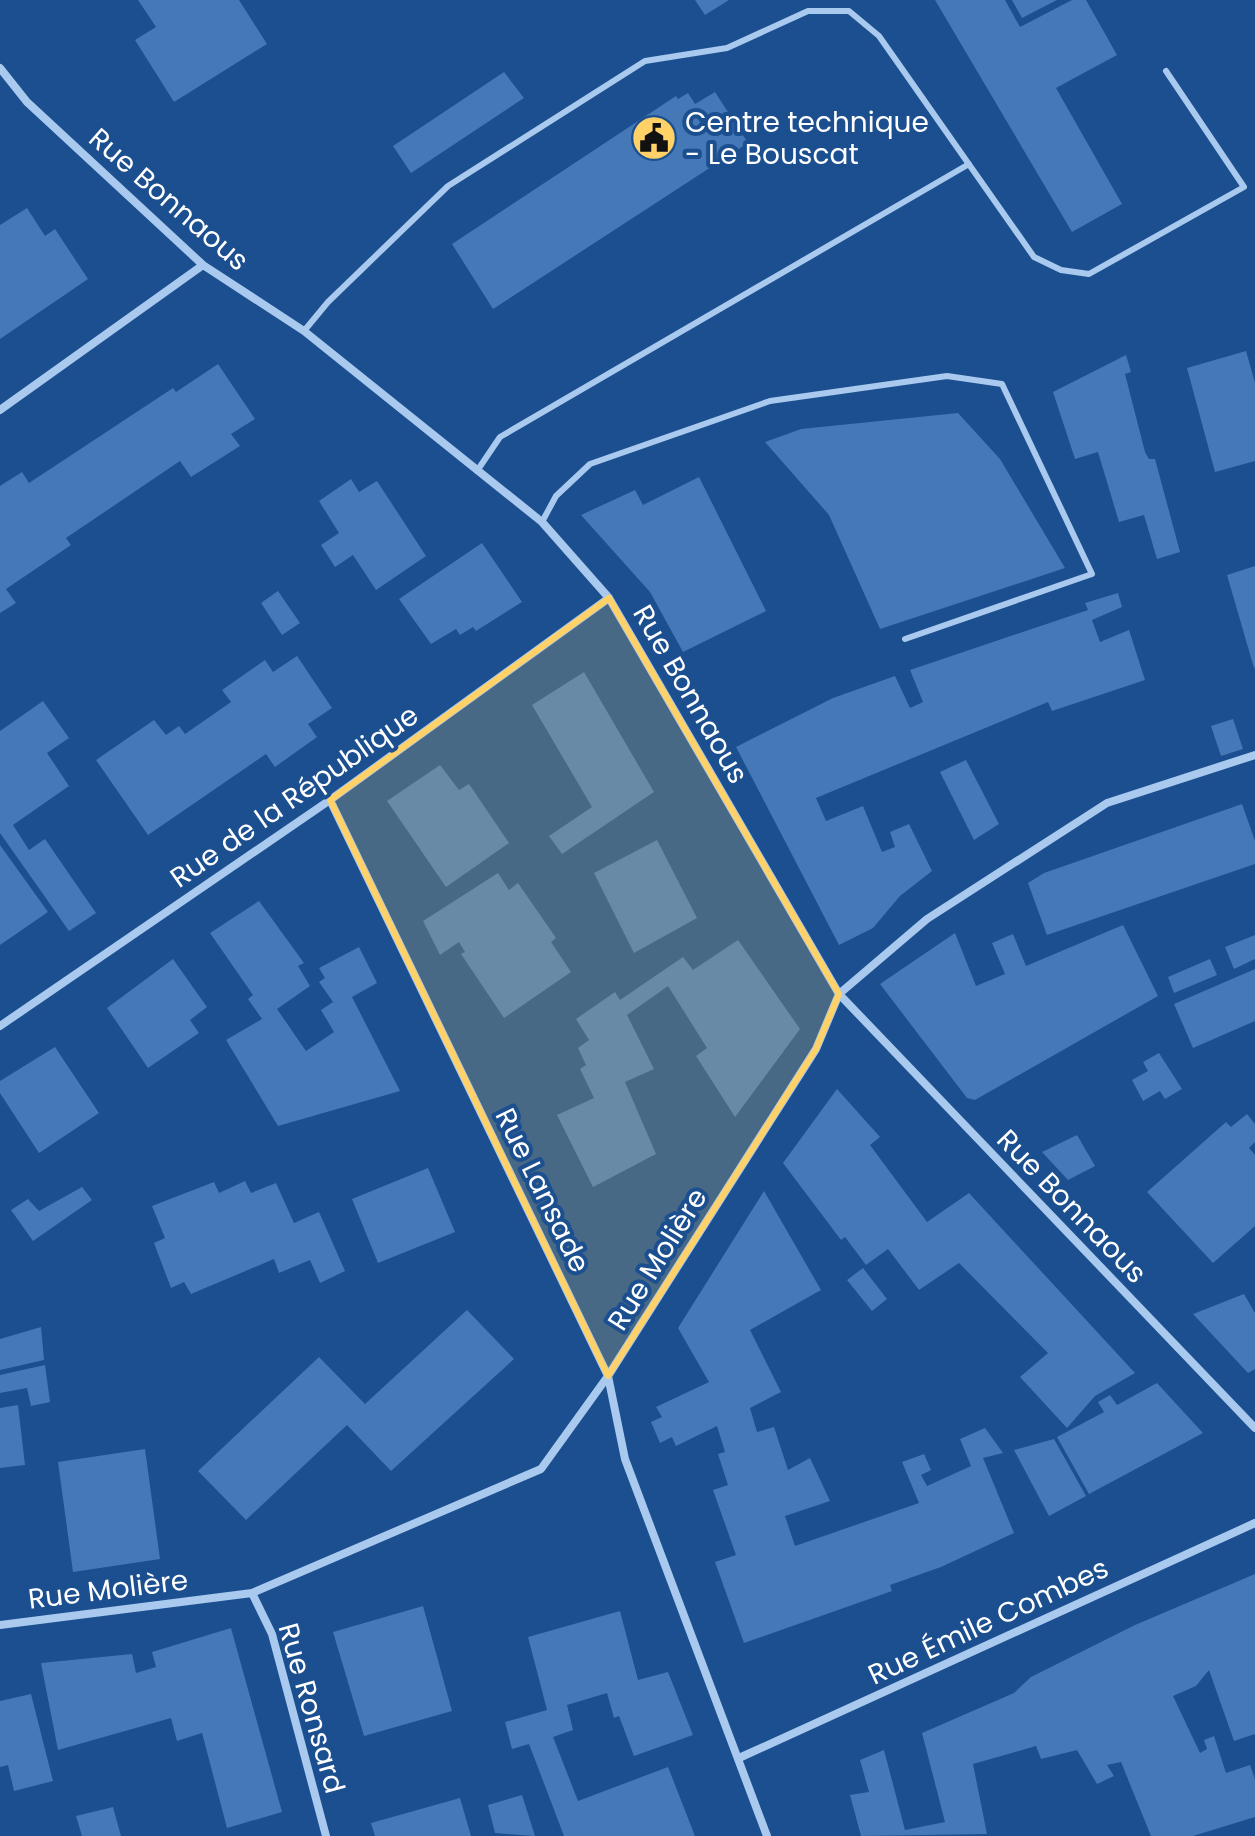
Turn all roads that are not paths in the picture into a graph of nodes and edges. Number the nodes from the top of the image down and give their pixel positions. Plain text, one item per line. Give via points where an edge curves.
1 (0, 68) edge
2 (1166, 71) dead end
3 (969, 164) junction
4 (203, 265) junction
5 (304, 331) junction
6 (0, 410) edge
7 (477, 471) junction
8 (542, 522) junction
9 (609, 598) junction
10 (905, 639) dead end
11 (1255, 755) edge
12 (330, 800) junction
13 (839, 994) junction
14 (0, 1026) edge
15 (608, 1376) junction
16 (1255, 1428) edge
17 (1255, 1523) edge
18 (252, 1593) junction
19 (0, 1625) edge
20 (739, 1758) junction
21 (326, 1836) edge
22 (767, 1836) edge

1 - 4 street, Rue Bonnaous via 27,102
2 - 3 lane via 1244,187 1089,274 1061,270 1034,257
3 - 5 lane via 879,36 849,11 808,11 727,48 645,61 632,69 448,186
3 - 7 lane via 500,437
4 - 5 street, Rue Bonnaous
4 - 6 street
5 - 7 street, Rue Bonnaous
7 - 8 street, Rue Bonnaous
8 - 9 street, Rue Bonnaous
8 - 10 lane via 556,496 590,464 770,401 947,376 1002,384 1092,574
9 - 12 street, Rue de la République
9 - 13 street, Rue Bonnaous
11 - 13 street, Rue Molière via 1107,803 927,919
12 - 14 street, Rue de la République
12 - 15 street, Rue Lansade
13 - 15 street, Rue Molière via 816,1049
13 - 16 street, Rue Bonnaous
15 - 18 street, Rue Molière via 541,1469
15 - 20 street, Rue Lansade via 625,1459
17 - 20 street, Rue Émile Combes
18 - 19 street, Rue Molière
18 - 21 street, Rue Ronsard via 272,1634
20 - 22 street, Rue Lansade

